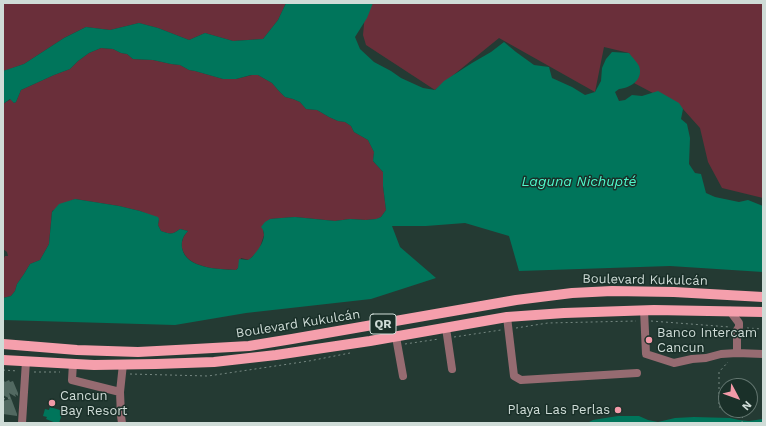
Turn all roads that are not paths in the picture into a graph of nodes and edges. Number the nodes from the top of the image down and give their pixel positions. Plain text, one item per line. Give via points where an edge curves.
1 (674, 292) junction
2 (763, 297) edge
3 (644, 310) junction
4 (673, 310) junction
5 (730, 311) junction
6 (758, 311) edge
7 (507, 317) junction
8 (739, 323) junction
9 (446, 328) junction
10 (396, 336) junction
11 (3, 344) edge
12 (737, 353) junction
13 (763, 354) edge
14 (3, 360) edge
15 (26, 361) junction
16 (73, 363) junction
17 (123, 364) junction
18 (452, 369) dead end
19 (637, 373) dead end
20 (403, 376) dead end
21 (120, 392) junction
22 (22, 423) edge
23 (122, 423) edge

1 - 2 main road, Boulevard Kukulcán / QR
1 - 4 main road via 667,302
1 - 11 main road, Boulevard Kukulcán / QR via 572,293 516,300 249,346 138,352
3 - 4 main road, Boulevard Kukulcán / QR
3 - 7 main road, Boulevard Kukulcán / QR
3 - 12 lane via 646,354 674,363
4 - 5 main road, Boulevard Kukulcán / QR
5 - 6 main road, Boulevard Kukulcán / QR
5 - 8 lane
6 - 8 lane
7 - 9 main road, Boulevard Kukulcán / QR
7 - 19 lane via 514,376 521,380
8 - 12 lane
9 - 10 main road, Boulevard Kukulcán / QR
9 - 18 lane
10 - 17 main road, Boulevard Kukulcán / QR via 214,362
10 - 20 lane
12 - 13 lane
14 - 15 main road, Boulevard Kukulcán / QR
15 - 16 main road, Boulevard Kukulcán / QR
15 - 22 lane
16 - 17 main road, Boulevard Kukulcán / QR
16 - 21 lane via 72,380
17 - 21 lane
21 - 23 lane

